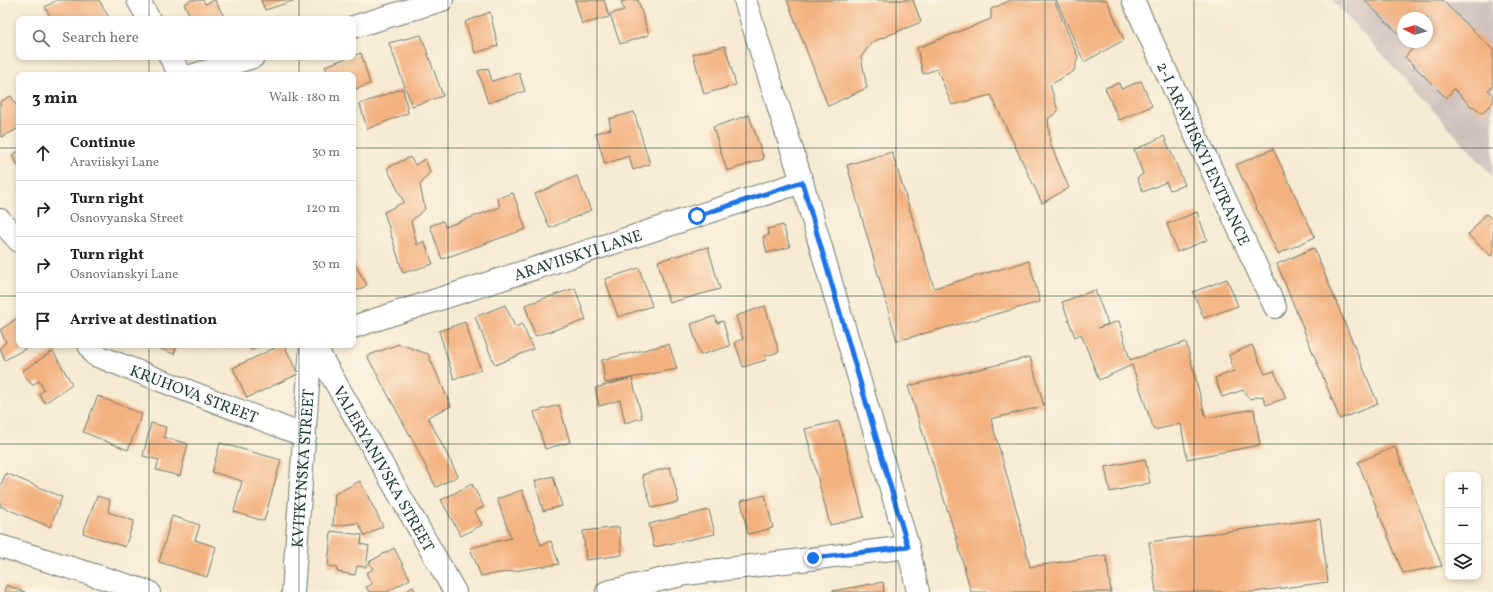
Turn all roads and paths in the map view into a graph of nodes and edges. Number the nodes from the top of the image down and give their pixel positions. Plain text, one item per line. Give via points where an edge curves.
1 (138, 0) edge
2 (442, 0) edge
3 (745, 0) edge
4 (1133, 0) edge
5 (147, 16) edge
6 (356, 26) edge
7 (172, 60) edge
8 (243, 60) edge
9 (179, 72) edge
10 (204, 72) edge
11 (802, 182) junction
12 (0, 220) edge
13 (16, 238) edge
14 (1275, 307) dead end
15 (356, 326) edge
16 (91, 348) edge
17 (313, 348) edge
18 (315, 348) edge
19 (305, 436) junction
20 (0, 546) edge
21 (908, 547) junction
22 (149, 592) edge
23 (293, 592) edge
24 (455, 592) edge
25 (607, 592) edge
26 (918, 592) edge

1 - 5 street
2 - 6 street
3 - 11 street
4 - 14 street, 2-I ARAVIISKYI ENTRANCE
7 - 9 street
8 - 10 street
11 - 15 street, ARAVIISKYI LANE
11 - 21 street
12 - 13 street
16 - 19 street, KRUHOVA STREET via 95,355
17 - 19 street, KVITKYNSKA STREET
18 - 24 street, VALERYANIVSKA STREET
19 - 23 street, KVITKYNSKA STREET
20 - 22 street
21 - 25 street via 686,574
21 - 26 street

